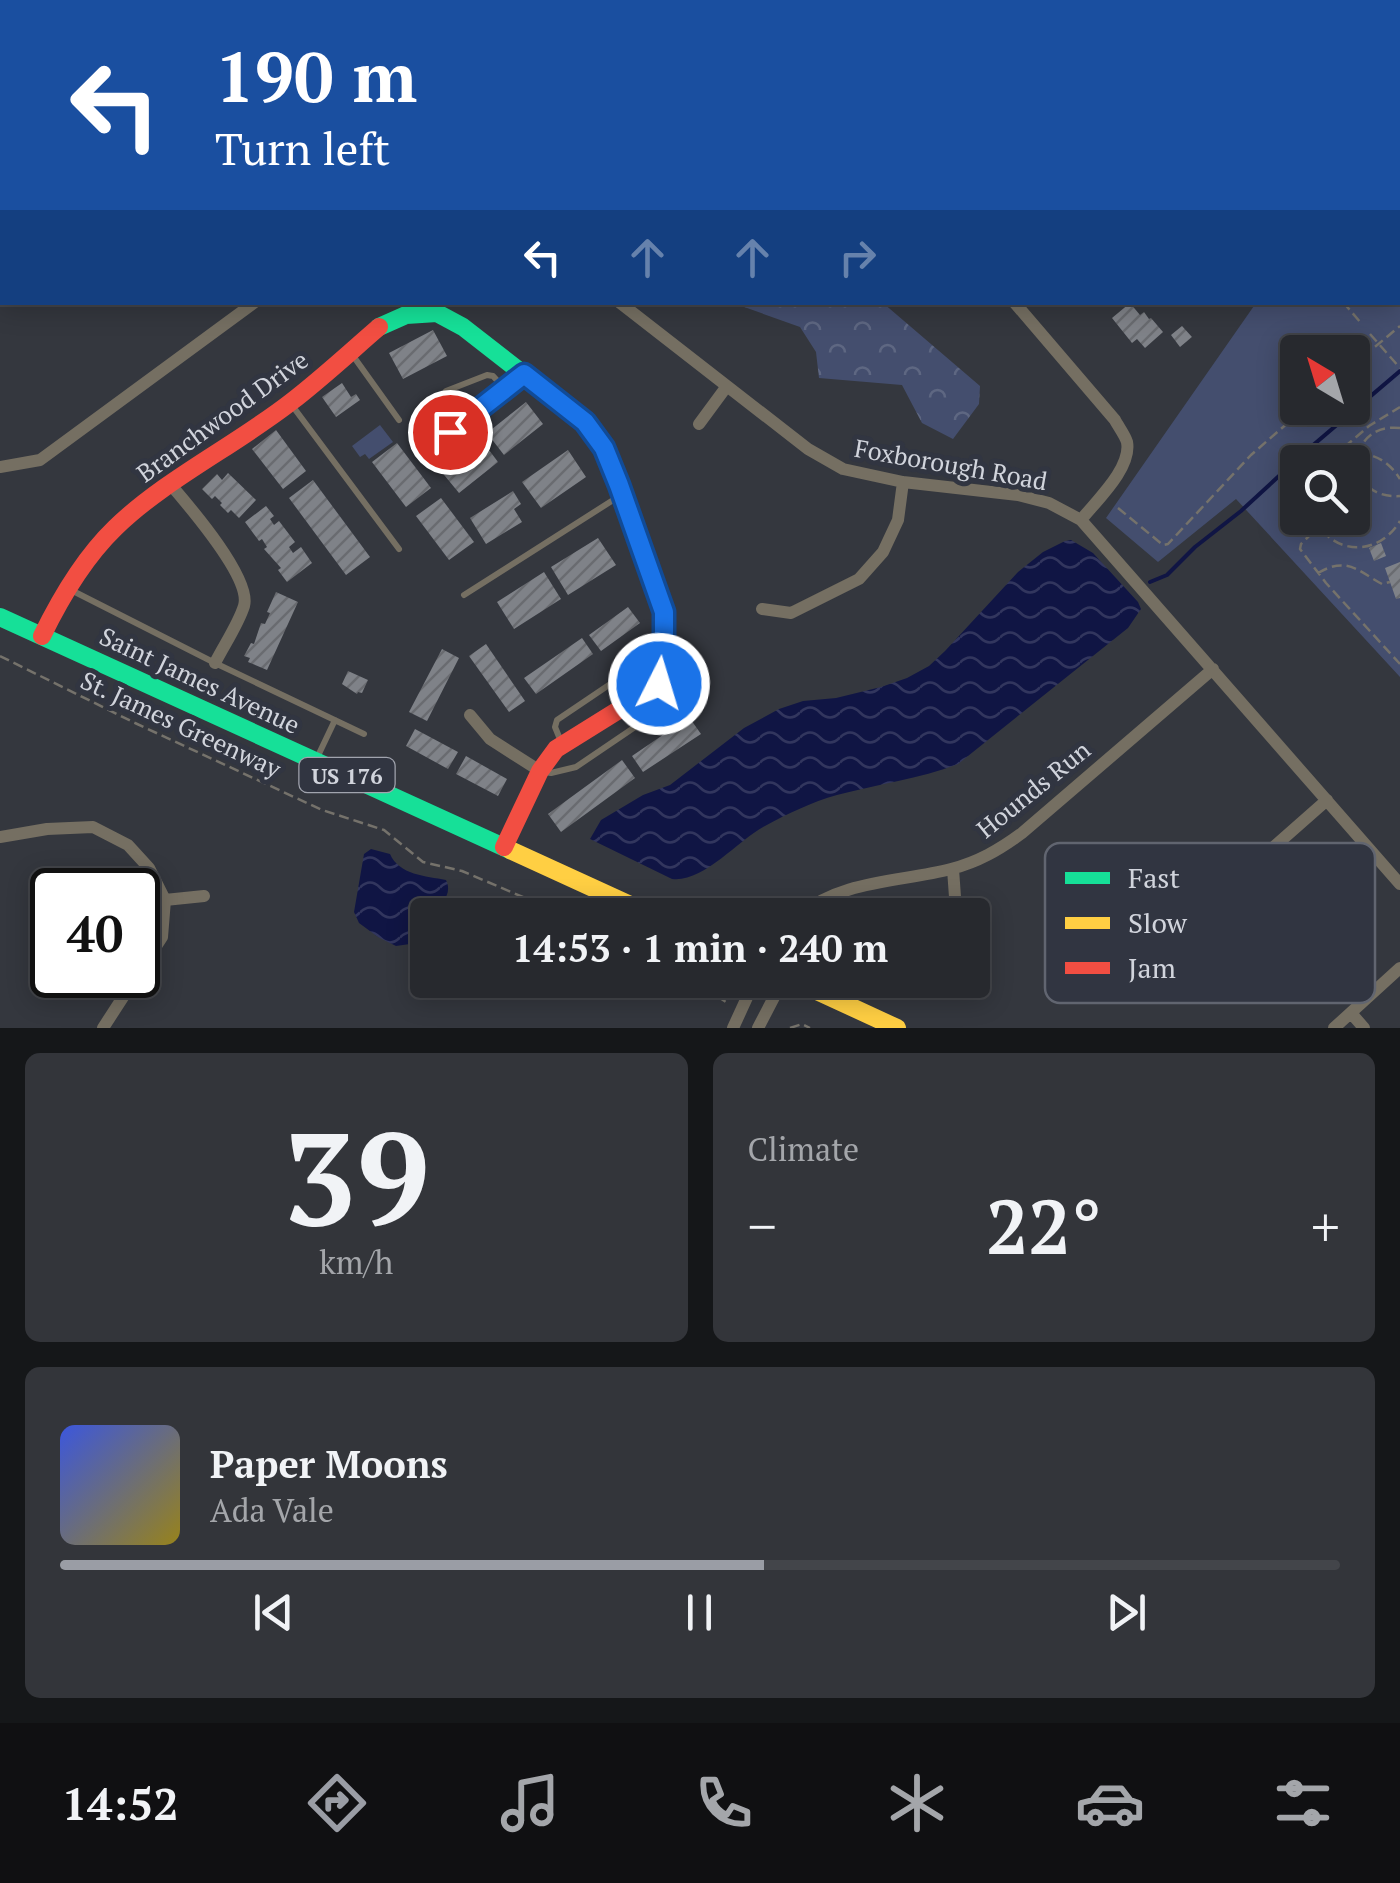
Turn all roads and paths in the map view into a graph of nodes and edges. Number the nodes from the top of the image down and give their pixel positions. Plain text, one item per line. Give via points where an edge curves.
1 (251, 305) edge
2 (624, 305) edge
3 (1017, 305) edge
4 (1345, 305) edge
5 (1361, 324) dead end
6 (1400, 326) edge
7 (1370, 334) dead end
8 (1379, 344) junction
9 (1370, 351) edge
10 (350, 352) junction
11 (1400, 368) edge
12 (524, 374) junction
13 (727, 386) junction
14 (505, 389) junction
15 (446, 391) dead end
16 (290, 403) junction
17 (1400, 407) edge
18 (400, 420) dead end
19 (699, 424) dead end
20 (1285, 425) edge
21 (1400, 428) edge
22 (1346, 445) edge
23 (1362, 445) edge
24 (422, 454) dead end
25 (1370, 456) edge
26 (0, 467) edge
27 (1400, 479) edge
28 (902, 482) junction
29 (171, 485) junction
30 (1370, 488) edge
31 (622, 495) junction
32 (1400, 496) edge
33 (1118, 508) dead end
34 (1081, 520) junction
35 (1400, 521) edge
36 (1310, 535) edge
37 (1326, 535) edge
38 (399, 550) dead end
39 (1318, 573) junction
40 (1390, 582) dead end
41 (68, 588) junction
42 (464, 596) dead end
43 (762, 609) dead end
44 (0, 617) edge
45 (42, 636) junction
46 (0, 656) edge
47 (215, 663) junction
48 (659, 664) junction
49 (1400, 664) edge
50 (1213, 669) junction
51 (659, 684) junction
52 (470, 714) dead end
53 (335, 720) junction
54 (364, 734) dead end
55 (562, 746) junction
56 (316, 760) junction
57 (540, 771) junction
58 (1327, 800) junction
59 (0, 837) edge
60 (1278, 843) edge
61 (1364, 843) edge
62 (504, 847) junction
63 (1375, 855) edge
64 (952, 868) junction
65 (1400, 884) edge
66 (204, 896) dead end
67 (955, 897) dead end
68 (525, 898) edge
69 (615, 898) edge
70 (827, 898) edge
71 (165, 900) junction
72 (1400, 968) edge
73 (1375, 991) edge
74 (747, 998) edge
75 (774, 998) edge
76 (832, 998) edge
77 (1362, 1003) edge
78 (1351, 1013) junction
79 (102, 1028) edge
80 (734, 1028) edge
81 (758, 1028) edge
82 (790, 1028) edge
83 (810, 1028) edge
84 (897, 1028) edge
85 (1334, 1028) edge
86 (1364, 1028) edge

1 - 26 street via 40,460
2 - 13 street, Foxborough Road
3 - 34 street via 1127,440 1113,481
4 - 5 path
6 - 8 path
7 - 8 path
8 - 9 path
8 - 11 path
10 - 12 street, Branchwood Drive via 380,326 437,313
10 - 16 street, Branchwood Drive
10 - 18 lane
12 - 14 lane
12 - 31 street, Branchwood Drive via 585,422 604,448
13 - 19 street
13 - 28 street, Foxborough Road via 843,469
14 - 15 lane via 487,375
14 - 24 lane
16 - 29 street, Branchwood Drive
16 - 38 lane
17 - 22 path
20 - 33 path via 1168,544
21 - 23 path via 1374,432
25 - 27 path
28 - 34 street, Foxborough Road via 1018,495
28 - 43 street via 898,520 883,552 858,579 791,613
29 - 41 street, Branchwood Drive via 112,529
29 - 47 street via 243,587 245,602
30 - 32 path
31 - 42 lane
31 - 48 street, Branchwood Drive via 664,612
34 - 50 street, Foxborough Road
35 - 37 path via 1371,546 1342,545
36 - 39 path via 1300,546
39 - 40 path via 1347,565
39 - 49 path
41 - 45 street, Branchwood Drive
41 - 47 lane
44 - 45 street, Saint James Avenue / US 176
45 - 56 street, Saint James Avenue / US 176
46 - 68 path, St. James Greenway via 322,810 384,830 423,862
47 - 53 lane
48 - 51 street, Branchwood Drive
48 - 55 lane via 637,666 557,720
50 - 58 street, Foxborough Road
50 - 64 street, Hounds Run via 1022,834
51 - 55 street
51 - 57 lane via 670,697 663,708 576,767
52 - 57 street via 490,739
53 - 54 lane
53 - 56 lane
55 - 57 street
56 - 62 street, Saint James Avenue / US 176
57 - 62 street
58 - 60 street
58 - 61 street, Foxborough Road
59 - 71 street via 93,827 128,845
62 - 69 street, Saint James Avenue / US 176
63 - 65 street, Foxborough Road
64 - 67 street
64 - 70 street, Hounds Run
66 - 71 street
71 - 79 street via 162,937
72 - 73 street
74 - 80 street
75 - 81 street
76 - 84 street
77 - 78 street
78 - 85 street
78 - 86 street
82 - 83 path

